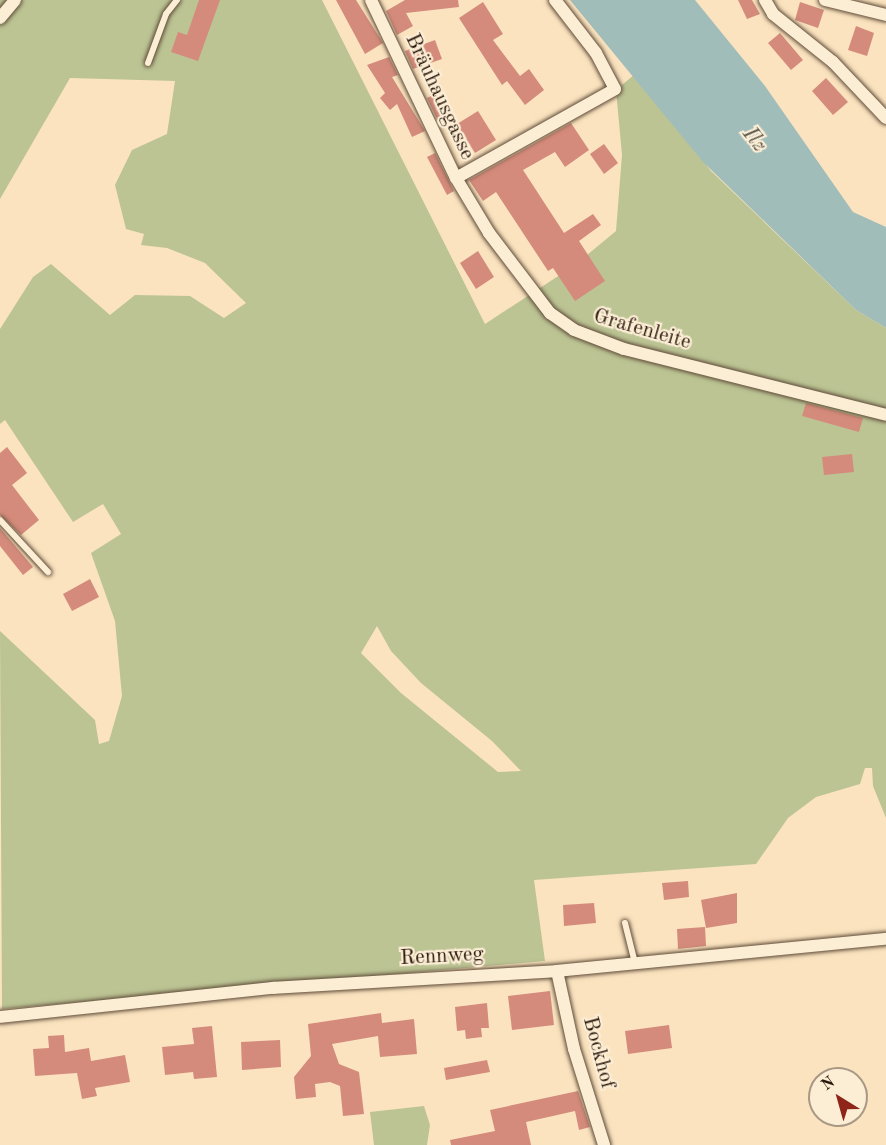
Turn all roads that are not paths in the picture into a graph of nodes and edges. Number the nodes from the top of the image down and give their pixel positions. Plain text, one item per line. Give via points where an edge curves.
1 (15, 0) edge
2 (177, 0) edge
3 (371, 0) edge
4 (555, 0) edge
5 (765, 0) edge
6 (833, 1) edge
7 (886, 15) edge
8 (0, 18) edge
9 (148, 63) dead end
10 (886, 118) edge
11 (456, 178) junction
12 (886, 416) edge
13 (0, 520) edge
14 (48, 572) dead end
15 (625, 923) dead end
16 (886, 939) edge
17 (635, 963) junction
18 (557, 971) junction
19 (0, 1017) edge
20 (604, 1145) edge

1 - 8 street
2 - 9 lane via 166,14
3 - 11 street, Bräuhausgasse
4 - 11 street via 596,53 615,89
5 - 10 street via 773,14 833,62
6 - 7 street
11 - 12 street, Grafenleite via 489,233 550,313 574,330 624,348
13 - 14 lane
15 - 17 lane
16 - 17 street, Rennweg
17 - 18 street, Rennweg
18 - 19 street, Rennweg via 340,982
18 - 20 street, Bockhof via 574,1048

